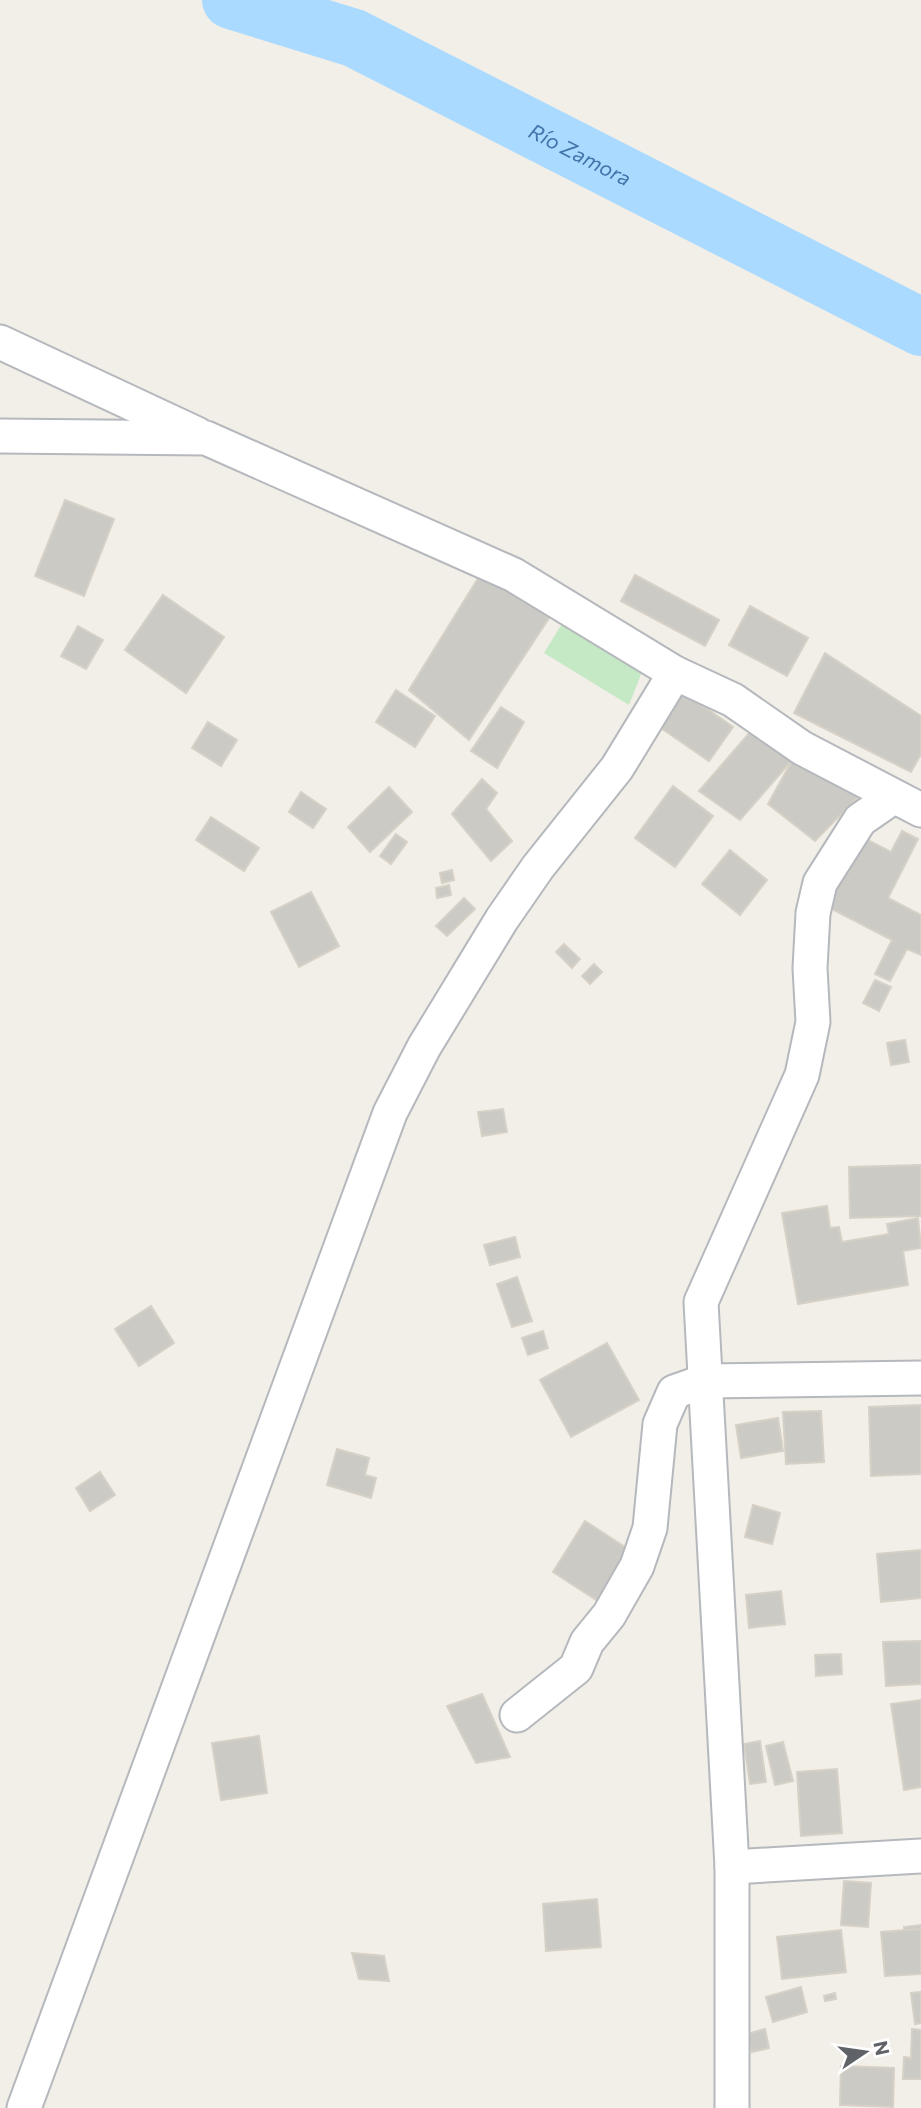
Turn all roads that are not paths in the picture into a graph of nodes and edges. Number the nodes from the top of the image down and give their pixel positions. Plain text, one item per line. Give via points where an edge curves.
1 (0, 342) edge
2 (0, 436) edge
3 (206, 438) junction
4 (675, 673) junction
5 (907, 804) edge
6 (921, 1378) edge
7 (705, 1381) junction
8 (517, 1715) dead end
9 (921, 1856) edge
10 (732, 1867) junction
11 (24, 2108) edge
12 (732, 2108) edge

1 - 3 street
2 - 3 street
3 - 4 street via 514,575
4 - 5 street via 733,700 802,748
4 - 11 street via 617,768 538,867 495,930 390,1113
5 - 7 street via 860,820 820,883 812,927 813,1022 802,1075 701,1302
6 - 7 street
7 - 8 street via 674,1392 660,1424 650,1528 637,1566 609,1615 587,1642 576,1668
7 - 10 street
9 - 10 street
10 - 12 street

